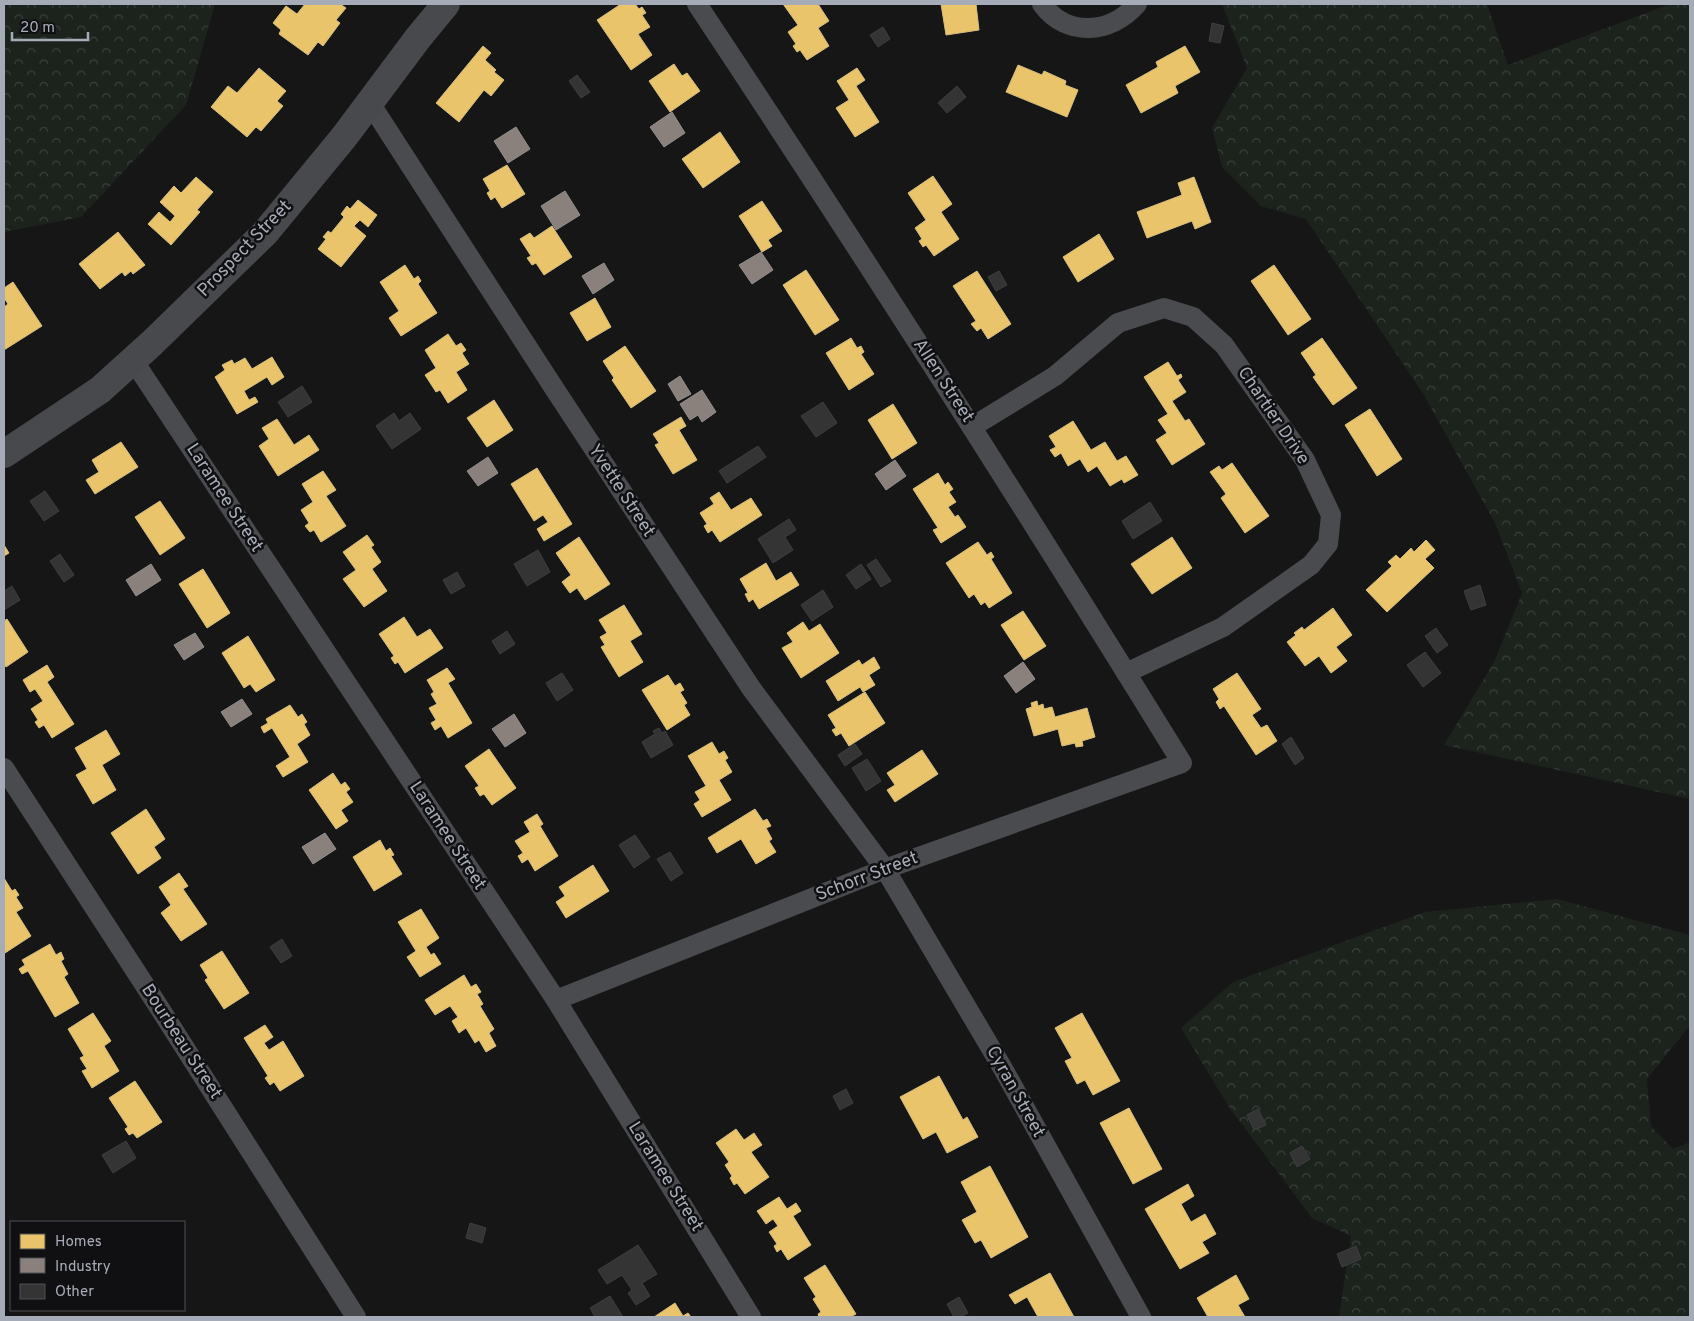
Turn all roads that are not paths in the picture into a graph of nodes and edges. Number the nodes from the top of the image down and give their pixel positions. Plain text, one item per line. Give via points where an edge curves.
1 (446, 4) edge
2 (697, 4) edge
3 (1042, 4) edge
4 (1137, 4) edge
5 (370, 103) junction
6 (133, 360) junction
7 (972, 426) junction
8 (4, 454) edge
9 (1126, 673) junction
10 (1182, 763) joint
11 (4, 768) edge
12 (886, 869) junction
13 (556, 1000) junction
14 (356, 1317) edge
15 (751, 1317) edge
16 (1141, 1317) edge

1 - 5 main road, Prospect Street
2 - 7 street, Allen Street
3 - 4 street via 1064,22 1086,28 1098,28 1120,20
5 - 6 main road, Prospect Street via 265,233
5 - 12 street, Yvette Street via 751,688
6 - 8 main road, Prospect Street via 100,390
6 - 13 street, Laramee Street
7 - 9 street, Allen Street
7 - 9 street, Chartier Drive via 1055,376 1118,323 1164,308 1193,317 1224,345 1305,460 1331,515 1328,544 1311,564 1223,627
9 - 10 street, Allen Street
10 - 12 street, Schorr Street
11 - 14 street, Bourbeau Street
12 - 13 street, Schorr Street
12 - 16 street, Cyran Street via 1002,1067
13 - 15 street, Laramee Street

